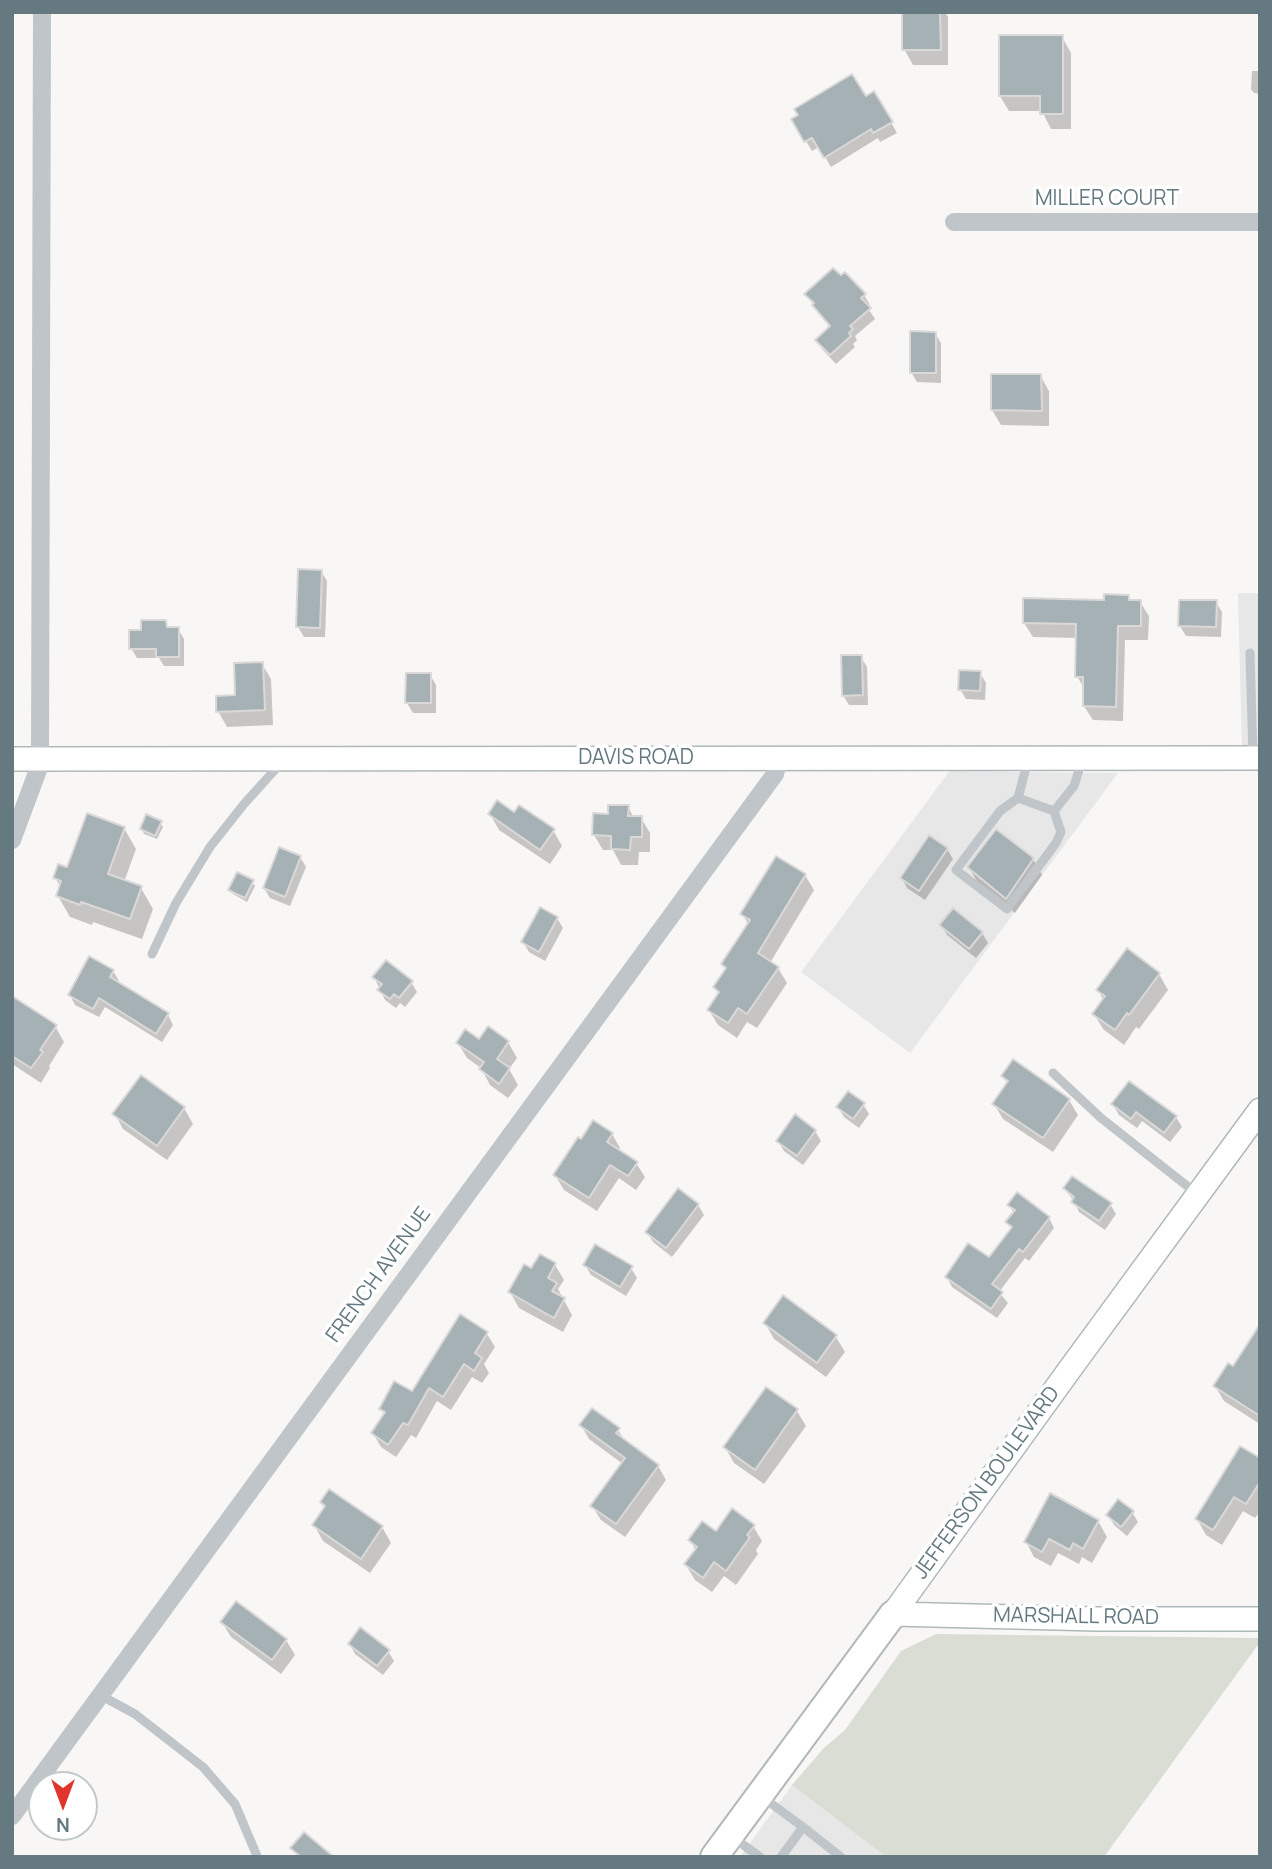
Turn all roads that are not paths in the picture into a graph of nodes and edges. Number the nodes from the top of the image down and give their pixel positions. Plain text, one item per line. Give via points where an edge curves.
1 (42, 12) edge
2 (954, 222) dead end
3 (1260, 222) edge
4 (1250, 653) dead end
5 (779, 758) junction
6 (1028, 758) junction
7 (1082, 758) junction
8 (1257, 758) edge
9 (12, 759) edge
10 (40, 759) junction
11 (284, 759) junction
12 (1018, 797) junction
13 (1054, 811) junction
14 (12, 840) edge
15 (152, 954) dead end
16 (1053, 1073) dead end
17 (1260, 1110) edge
18 (1198, 1194) junction
19 (898, 1606) junction
20 (1260, 1619) edge
21 (100, 1695) junction
22 (759, 1795) junction
23 (12, 1816) edge
24 (803, 1827) junction
25 (730, 1835) junction
26 (257, 1856) edge
27 (714, 1857) edge
28 (760, 1857) edge
29 (781, 1857) edge
30 (841, 1857) edge

1 - 10 street
2 - 3 street, MILLER COURT
4 - 8 lane
5 - 6 street, DAVIS ROAD
5 - 11 street, DAVIS ROAD
5 - 21 street, FRENCH AVENUE via 775,774
6 - 7 street, DAVIS ROAD
6 - 12 lane
7 - 8 street, DAVIS ROAD
7 - 13 lane via 1074,786
9 - 10 street, DAVIS ROAD
10 - 11 street, DAVIS ROAD
10 - 14 street
11 - 15 lane via 210,847
12 - 13 lane
12 - 13 lane via 1000,811 956,870 1007,909 1056,843 1061,832
16 - 18 lane via 1101,1118
17 - 18 street, JEFFERSON BOULEVARD
18 - 19 street, JEFFERSON BOULEVARD
19 - 20 street, MARSHALL ROAD via 1097,1619
19 - 22 main road, JEFFERSON BOULEVARD
21 - 23 street, FRENCH AVENUE
21 - 26 lane via 135,1714 202,1767 234,1804
22 - 24 lane
22 - 25 main road, JEFFERSON BOULEVARD
24 - 29 lane
24 - 30 lane
25 - 27 main road, JEFFERSON BOULEVARD
25 - 28 lane

